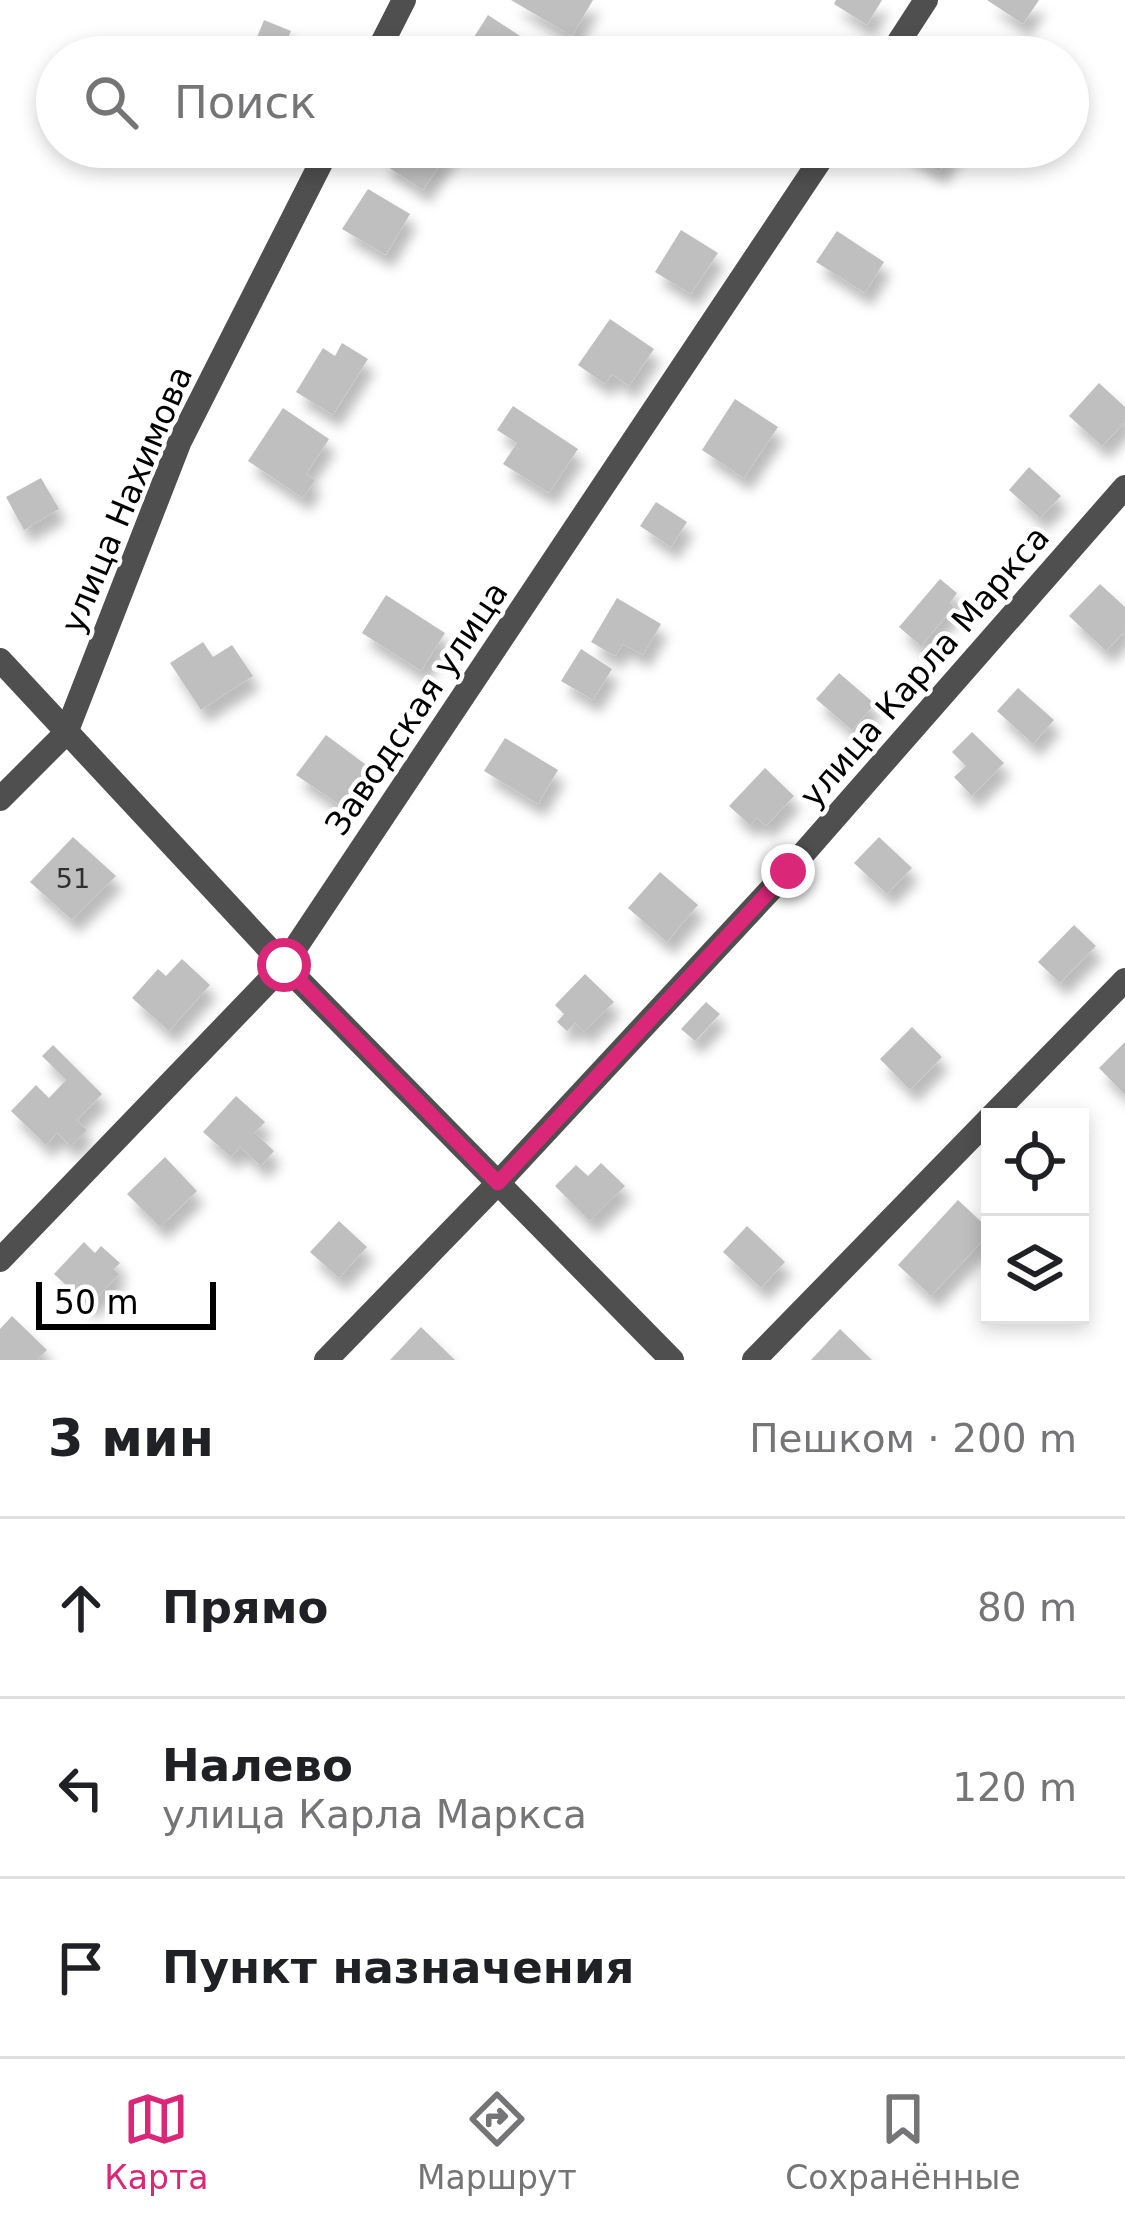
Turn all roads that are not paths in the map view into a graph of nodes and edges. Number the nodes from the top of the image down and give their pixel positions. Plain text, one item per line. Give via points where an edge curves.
1 (404, 0) edge
2 (926, 0) edge
3 (386, 36) edge
4 (903, 36) edge
5 (318, 168) edge
6 (815, 168) edge
7 (1125, 487) edge
8 (0, 660) edge
9 (66, 734) junction
10 (0, 799) edge
11 (284, 965) junction
12 (1125, 980) edge
13 (1001, 1108) edge
14 (981, 1128) edge
15 (498, 1183) junction
16 (0, 1260) edge
17 (326, 1360) edge
18 (672, 1360) edge
19 (754, 1360) edge

1 - 3 street
2 - 4 street
5 - 9 street, улица Нахимова via 180,441
6 - 11 street, Заводская улица
7 - 15 street, улица Карла Маркса via 788,871
8 - 9 street
9 - 10 street, улица Нахимова
9 - 11 street
11 - 15 street
11 - 16 street, Заводская улица
12 - 13 street
14 - 19 street
15 - 17 street, улица Карла Маркса
15 - 18 street

